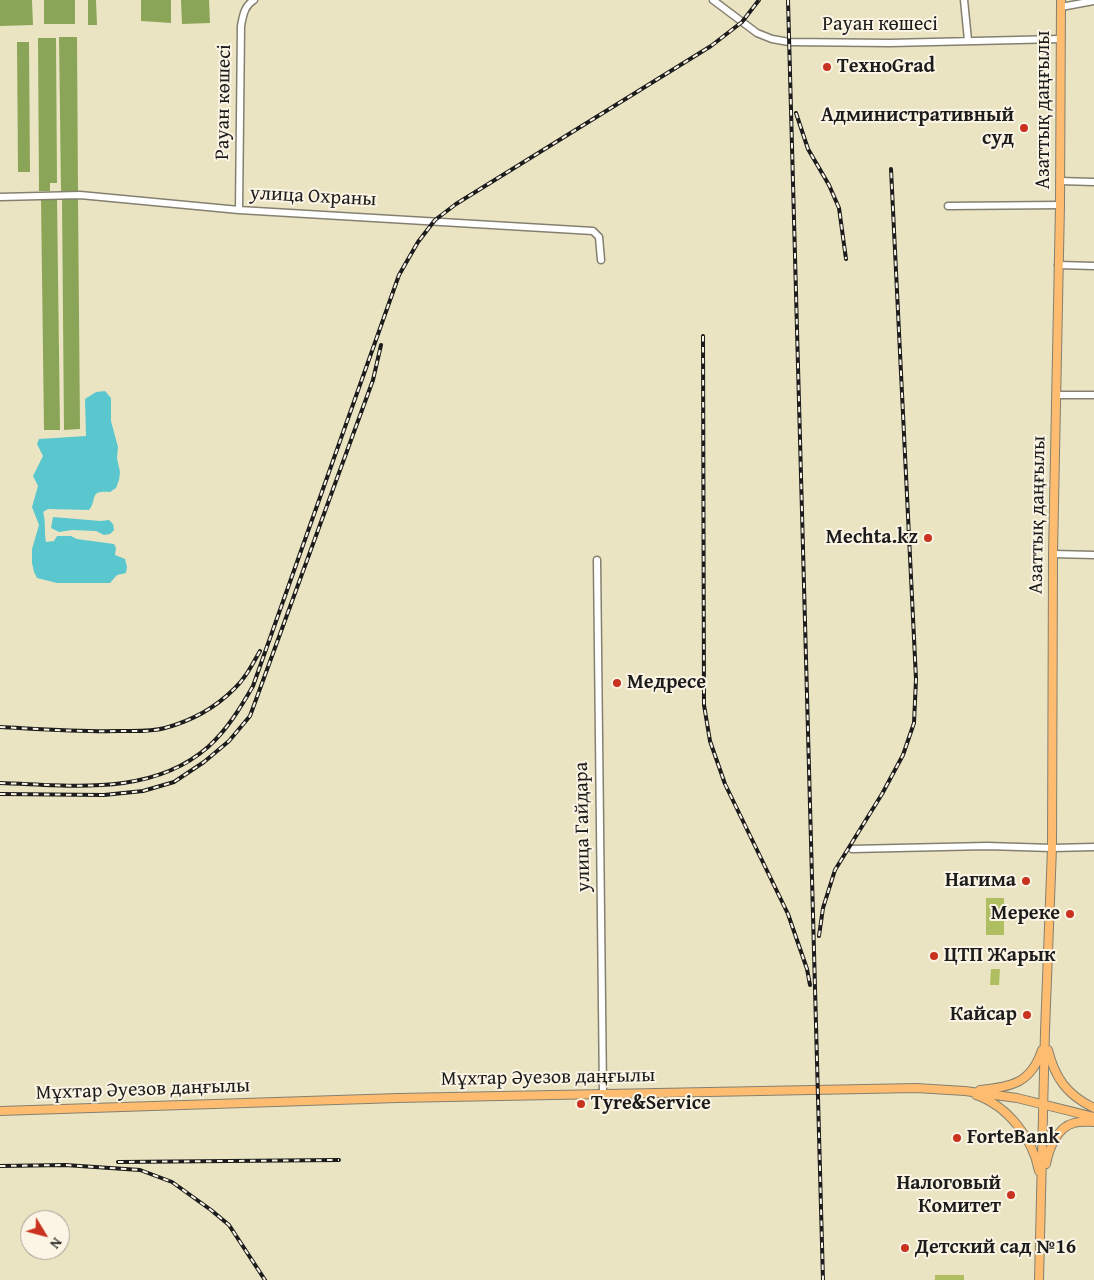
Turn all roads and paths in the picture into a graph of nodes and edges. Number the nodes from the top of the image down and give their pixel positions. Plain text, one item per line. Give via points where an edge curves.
1 (254, 0) edge
2 (713, 0) edge
3 (964, 0) edge
4 (1094, 2) edge
5 (1061, 3) edge
6 (1060, 39) junction
7 (968, 40) junction
8 (1060, 181) junction
9 (1094, 182) edge
10 (0, 197) edge
11 (1060, 205) junction
12 (948, 206) dead end
13 (239, 210) junction
14 (601, 260) dead end
15 (1058, 265) junction
16 (1094, 266) edge
17 (1056, 395) junction
18 (1094, 395) edge
19 (1053, 554) junction
20 (1094, 555) edge
21 (596, 560) dead end
22 (1094, 847) edge
23 (1052, 848) junction
24 (852, 849) dead end
25 (1045, 1034) junction
26 (965, 1091) junction
27 (603, 1093) junction
28 (1044, 1104) junction
29 (1094, 1108) edge
30 (0, 1111) edge
31 (1094, 1117) edge
32 (1094, 1122) edge
33 (1041, 1187) junction
34 (1039, 1280) edge

1 - 13 street, Рауан көшесі via 243,13 241,26
2 - 7 street, Рауан көшесі via 757,33 772,40 881,43
3 - 7 street
4 - 5 street
5 - 6 main road, Азаттық даңғылы
6 - 7 street, Рауан көшесі
6 - 8 main road, Азаттық даңғылы
8 - 9 street
8 - 11 main road, Азаттық даңғылы
10 - 13 street, улица Охраны via 80,195
11 - 12 street
11 - 15 main road, Азаттық даңғылы
13 - 14 street, улица Охраны via 593,231 599,237
15 - 16 street
15 - 17 main road, Азаттық даңғылы
17 - 18 street
17 - 19 main road, Азаттық даңғылы
19 - 20 street
19 - 23 main road, Азаттық даңғылы
21 - 27 street, улица Гайдара
22 - 23 street
23 - 24 street
23 - 25 main road, Азаттық даңғылы
25 - 26 main road via 1037,1063 1023,1079 1010,1086
25 - 28 main road
25 - 29 main road via 1054,1069 1061,1082 1071,1094
26 - 27 main road, Мұхтар Әуезов даңғылы via 907,1088
26 - 28 main road, Мұхтар Әуезов даңғылы
26 - 33 main road via 994,1104 1017,1124 1035,1158
27 - 30 main road, Мұхтар Әуезов даңғылы
28 - 31 main road, Мұхтар Әуезов даңғылы
28 - 33 main road
32 - 33 main road via 1072,1123 1062,1131 1049,1151
33 - 34 main road

